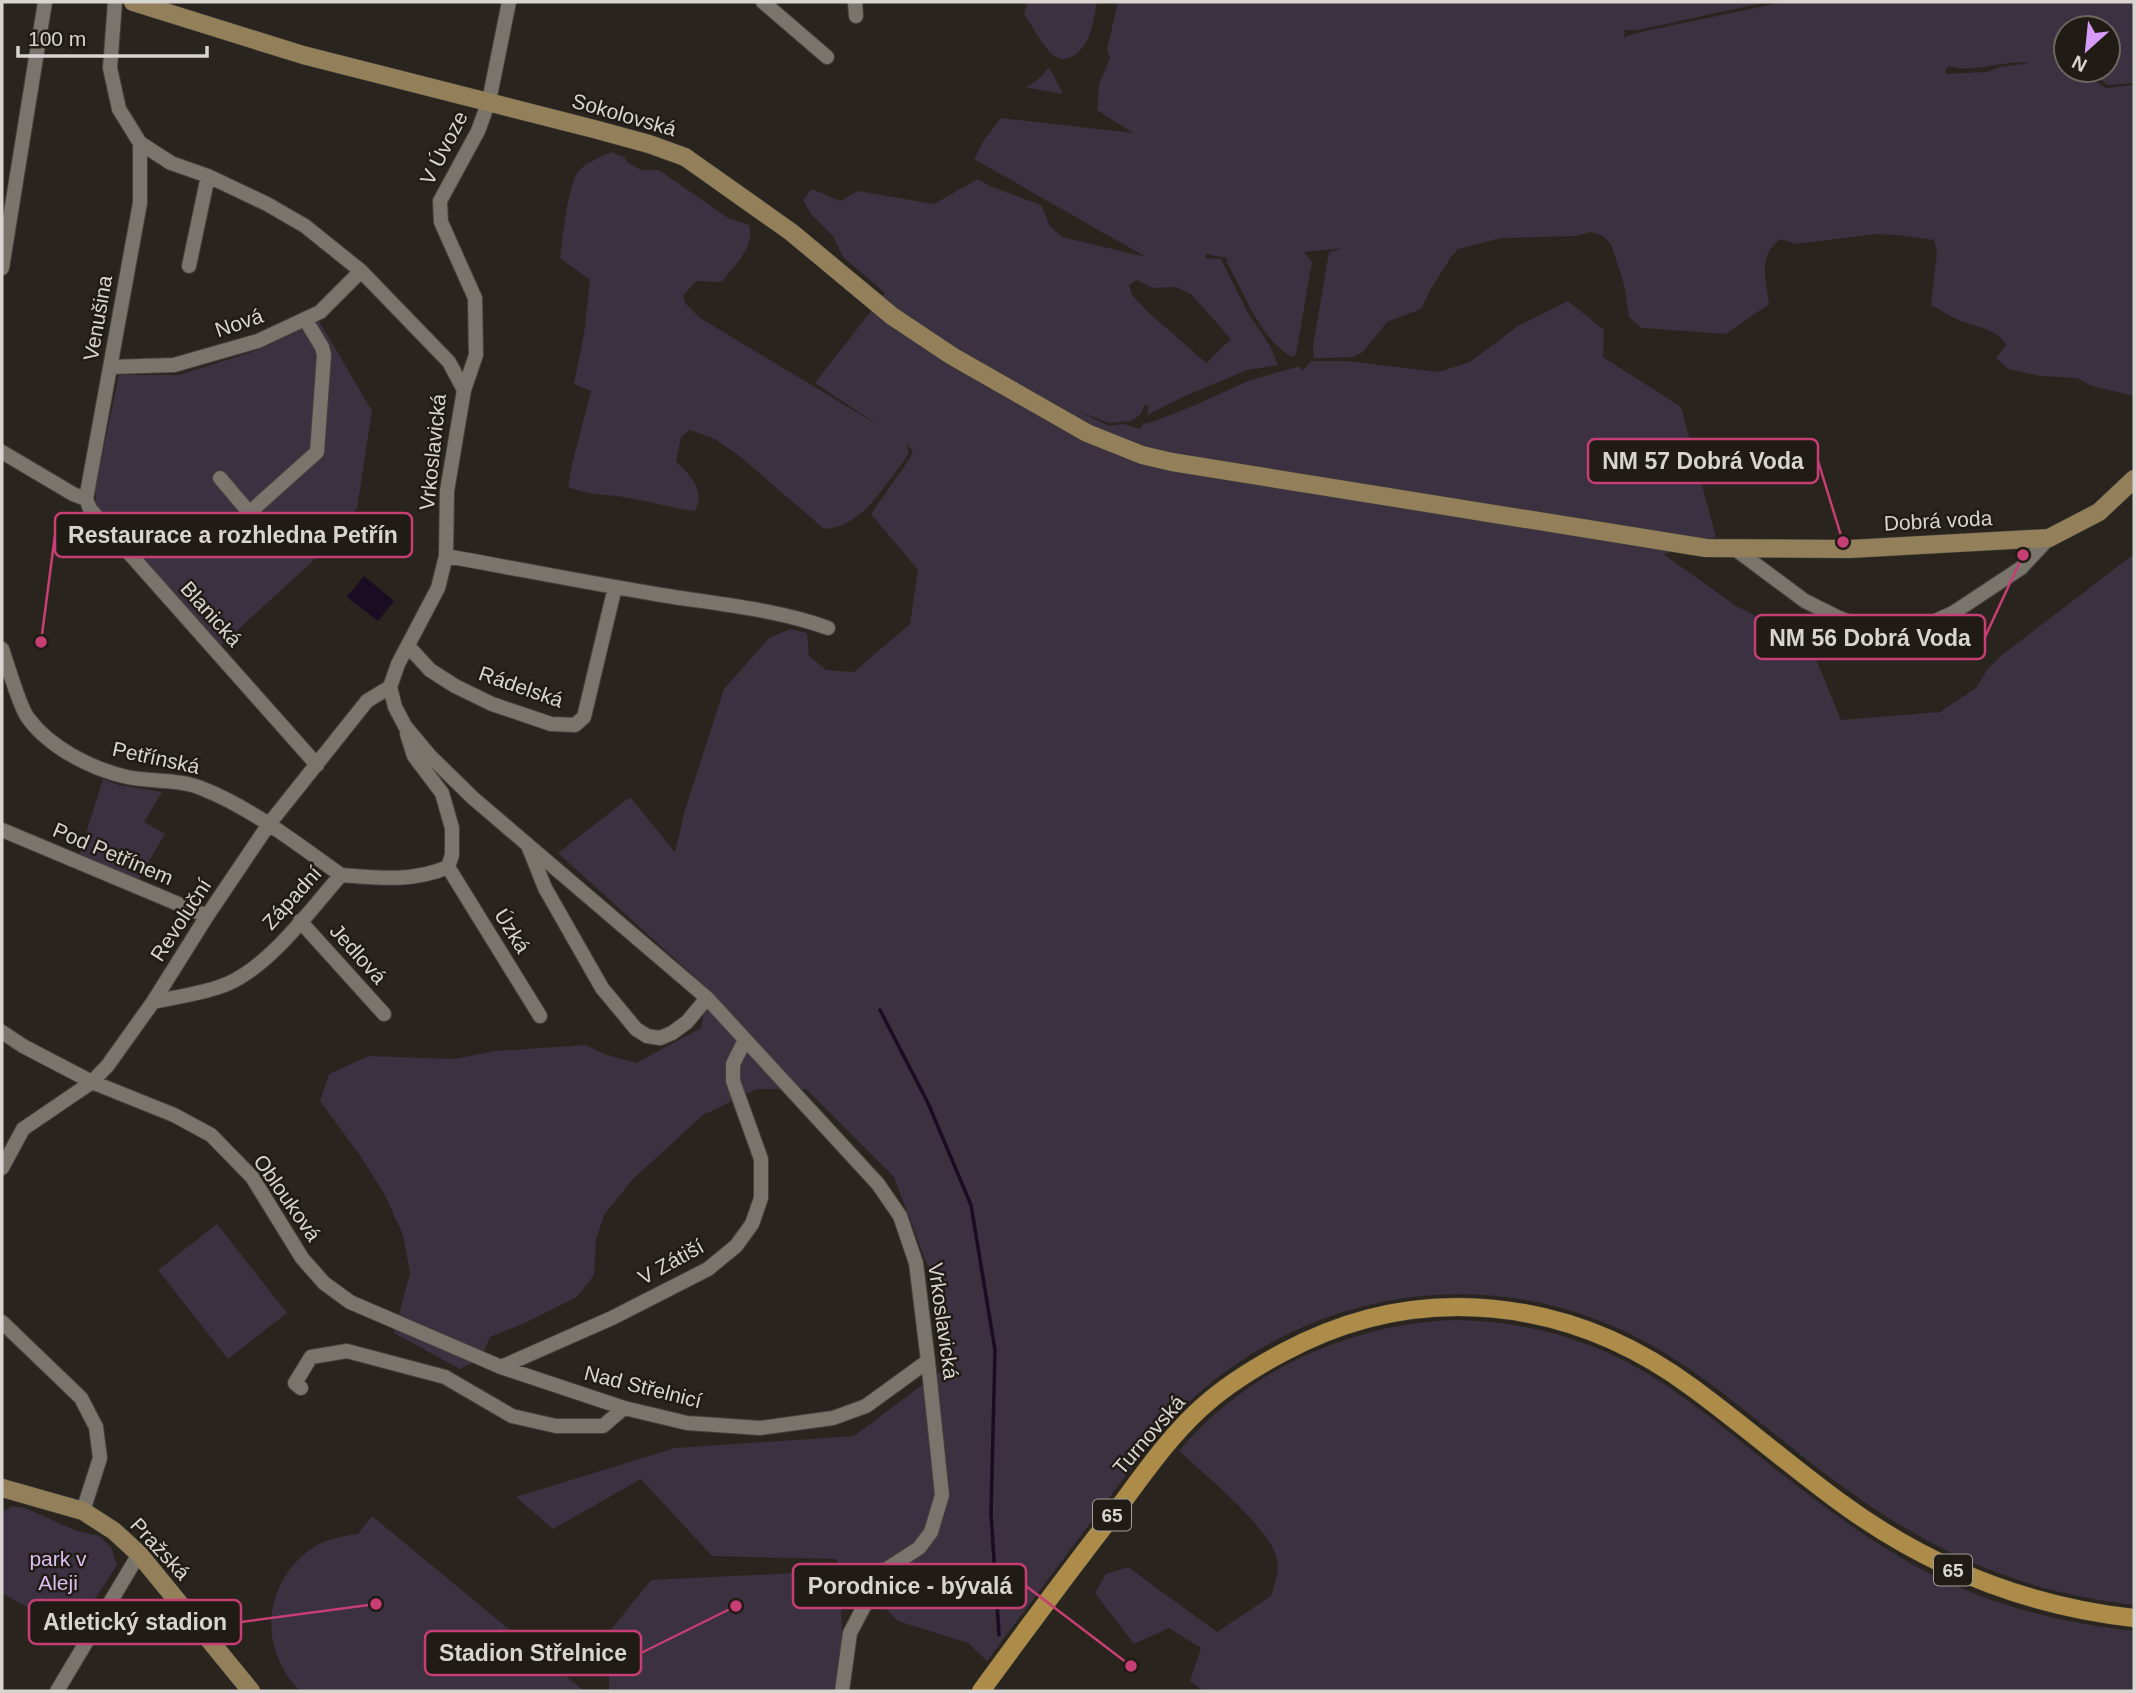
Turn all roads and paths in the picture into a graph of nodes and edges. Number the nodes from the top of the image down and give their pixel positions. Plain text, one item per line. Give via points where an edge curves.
1 (45, 2) edge
2 (115, 2) edge
3 (133, 2) edge
4 (509, 2) edge
5 (763, 2) edge
6 (827, 57) dead end
7 (489, 101) junction
8 (140, 143) junction
9 (208, 176) junction
10 (190, 267) dead end
11 (2, 268) edge
12 (361, 271) junction
13 (305, 319) junction
14 (111, 367) junction
15 (464, 390) junction
16 (2, 452) edge
17 (220, 478) dead end
18 (2134, 479) edge
19 (86, 499) junction
20 (249, 513) junction
21 (2049, 538) junction
22 (1735, 549) junction
23 (281, 550) dead end
24 (446, 556) junction
25 (615, 587) junction
26 (828, 628) dead end
27 (408, 646) junction
28 (2, 649) edge
29 (390, 687) junction
30 (405, 726) junction
31 (317, 765) junction
32 (270, 824) junction
33 (2, 830) edge
34 (529, 846) junction
35 (448, 867) junction
36 (341, 875) junction
37 (207, 916) junction
38 (300, 921) junction
39 (707, 999) junction
40 (153, 1002) junction
41 (384, 1014) dead end
42 (540, 1016) dead end
43 (2, 1032) edge
44 (744, 1040) junction
45 (92, 1082) junction
46 (3, 1161) edge
47 (2, 1322) edge
48 (928, 1361) junction
49 (501, 1367) junction
50 (301, 1388) dead end
51 (624, 1408) junction
52 (2, 1490) edge
53 (83, 1511) junction
54 (139, 1554) junction
55 (2134, 1618) edge
56 (57, 1691) edge
57 (251, 1691) edge
58 (842, 1691) edge
59 (981, 1691) edge

1 - 11 street
2 - 8 street, Vrkoslavická via 110,68 119,109
3 - 7 street, Sokolovská via 303,55
4 - 7 street, V Úvoze
5 - 6 street
7 - 15 street, V Úvoze via 440,201 441,222 475,298 476,355
7 - 22 street, Sokolovská via 685,157 791,232 891,317 951,356 1112,445 1172,463 1692,546
8 - 9 street, Vrkoslavická via 171,163
8 - 14 street, Venušina via 140,203
9 - 10 street
9 - 12 street, Vrkoslavická via 305,226
12 - 13 street, Nová via 320,312
12 - 15 street, Vrkoslavická via 450,362
13 - 14 street, Nová via 258,341 174,365
13 - 20 street via 324,355 317,452
14 - 19 street, Venušina
15 - 24 street, Vrkoslavická via 447,491
16 - 19 street, Blanická
17 - 20 street
18 - 21 street, Dobrá voda via 2099,512
19 - 31 street, Blanická via 90,509
20 - 23 street
21 - 22 street, Dobrá voda via 1850,549
21 - 22 street, Dobrá voda via 2021,568 1953,613 1898,634 1870,629 1805,601
24 - 25 street
24 - 27 street, Vrkoslavická via 438,588
25 - 26 street via 802,618
25 - 27 street, Rádelská via 584,717 575,725 551,724 480,698 430,670
27 - 29 street, Vrkoslavická
28 - 32 street, Petřínská via 27,717 62,748 115,774 197,786
29 - 30 street, Vrkoslavická
29 - 31 street, Revoluční via 367,701
30 - 34 street, Vrkoslavická via 473,798
30 - 35 street via 414,756 442,793 452,828
31 - 32 street, Revoluční
32 - 36 street, Petřínská
32 - 37 street, Revoluční
33 - 37 street, Pod Petřínem
34 - 39 street, Vrkoslavická
34 - 39 street, Vrkoslavická via 545,888 602,988 636,1029 660,1038 672,1033
35 - 36 street, Západní via 393,879
35 - 42 street, Úzká
36 - 38 street, Západní
37 - 40 street, Revoluční
38 - 40 street, Západní via 253,970 226,985
38 - 41 street, Jedlová
39 - 44 street, Vrkoslavická
40 - 45 street, Revoluční
43 - 45 street, Oblouková
44 - 48 street, Vrkoslavická via 878,1184 900,1216 916,1263
44 - 49 street, V Zátiší via 733,1064 733,1081 761,1159 761,1198 736,1246 708,1269
45 - 46 street, Revoluční via 23,1129
45 - 49 street, Oblouková via 211,1135 252,1177 302,1258 324,1283 350,1302
47 - 53 street via 81,1398 96,1427 100,1458
48 - 51 street, Nad Střelnicí via 866,1406 833,1418 760,1429 687,1423
48 - 58 street, Vrkoslavická via 942,1495 931,1531 919,1548 882,1572 850,1633
49 - 51 street, Nad Střelnicí
50 - 51 street via 295,1383 311,1357 347,1352 445,1377 512,1416 556,1426 603,1426
52 - 53 street, Pražská
53 - 54 street, Pražská
54 - 56 street
54 - 57 street, Pražská
55 - 59 main road, Turnovská / 65 via 2033,1599 1980,1582 1929,1558 1839,1502 1691,1386 1614,1341 1563,1322 1494,1308 1451,1306 1405,1310 1338,1327 1267,1361 1219,1394 1179,1430

